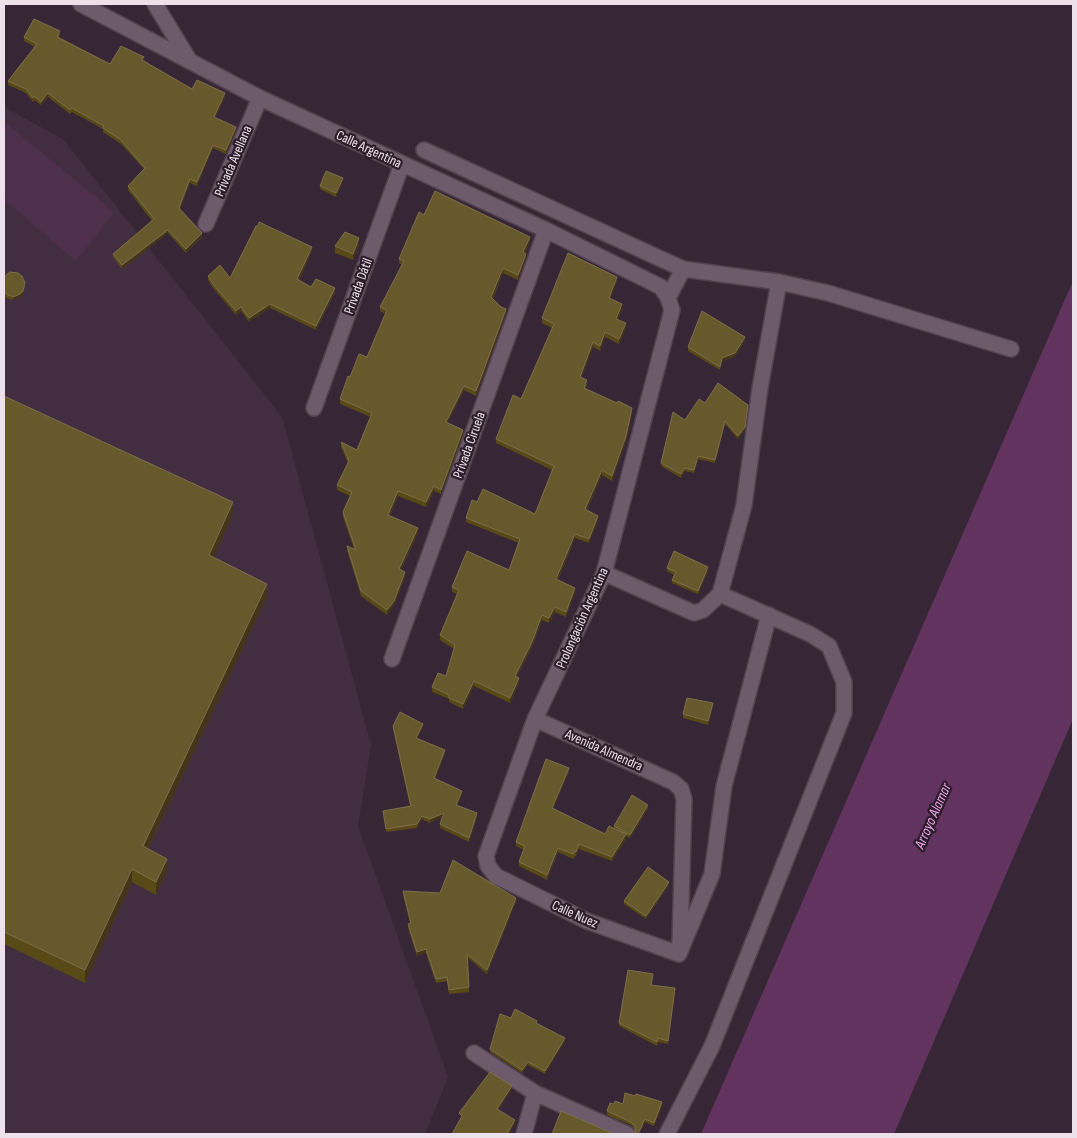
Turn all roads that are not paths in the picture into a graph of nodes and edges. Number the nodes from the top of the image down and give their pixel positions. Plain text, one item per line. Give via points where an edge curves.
1 (81, 4) edge
2 (155, 4) edge
3 (189, 61) junction
4 (260, 98) junction
5 (424, 150) dead end
6 (402, 164) junction
7 (206, 224) dead end
8 (546, 230) junction
9 (683, 269) junction
10 (779, 282) junction
11 (665, 293) junction
12 (1011, 349) dead end
13 (314, 408) dead end
14 (604, 573) junction
15 (720, 594) junction
16 (769, 615) junction
17 (392, 659) dead end
18 (535, 719) junction
19 (486, 856) joint
20 (679, 954) junction
21 (474, 1053) dead end
22 (535, 1093) junction
23 (524, 1134) edge
24 (628, 1134) edge
25 (667, 1134) edge

1 - 3 street, Calle Argentina
2 - 3 street
3 - 4 street, Calle Argentina
4 - 6 street, Calle Argentina
4 - 7 street, Privada Avellana
5 - 9 street
6 - 8 street, Calle Argentina
6 - 13 street, Privada Dátil
8 - 11 street, Calle Argentina
8 - 17 street, Privada Ciruela
9 - 10 street
9 - 11 street
10 - 12 street via 828,293
10 - 15 street via 744,505
11 - 14 street, Prolongación Argentina via 672,310
14 - 15 street via 694,613 703,610
14 - 18 street, Prolongación Argentina
15 - 16 street
16 - 20 street via 724,786 712,874
16 - 25 street via 829,646 844,682 844,713 712,1046
18 - 19 street, Prolongación Argentina
18 - 20 street, Avenida Almendra via 681,789 684,799
19 - 20 street, Calle Nuez via 488,866 496,876 587,921
21 - 22 street
22 - 23 street
22 - 24 street

